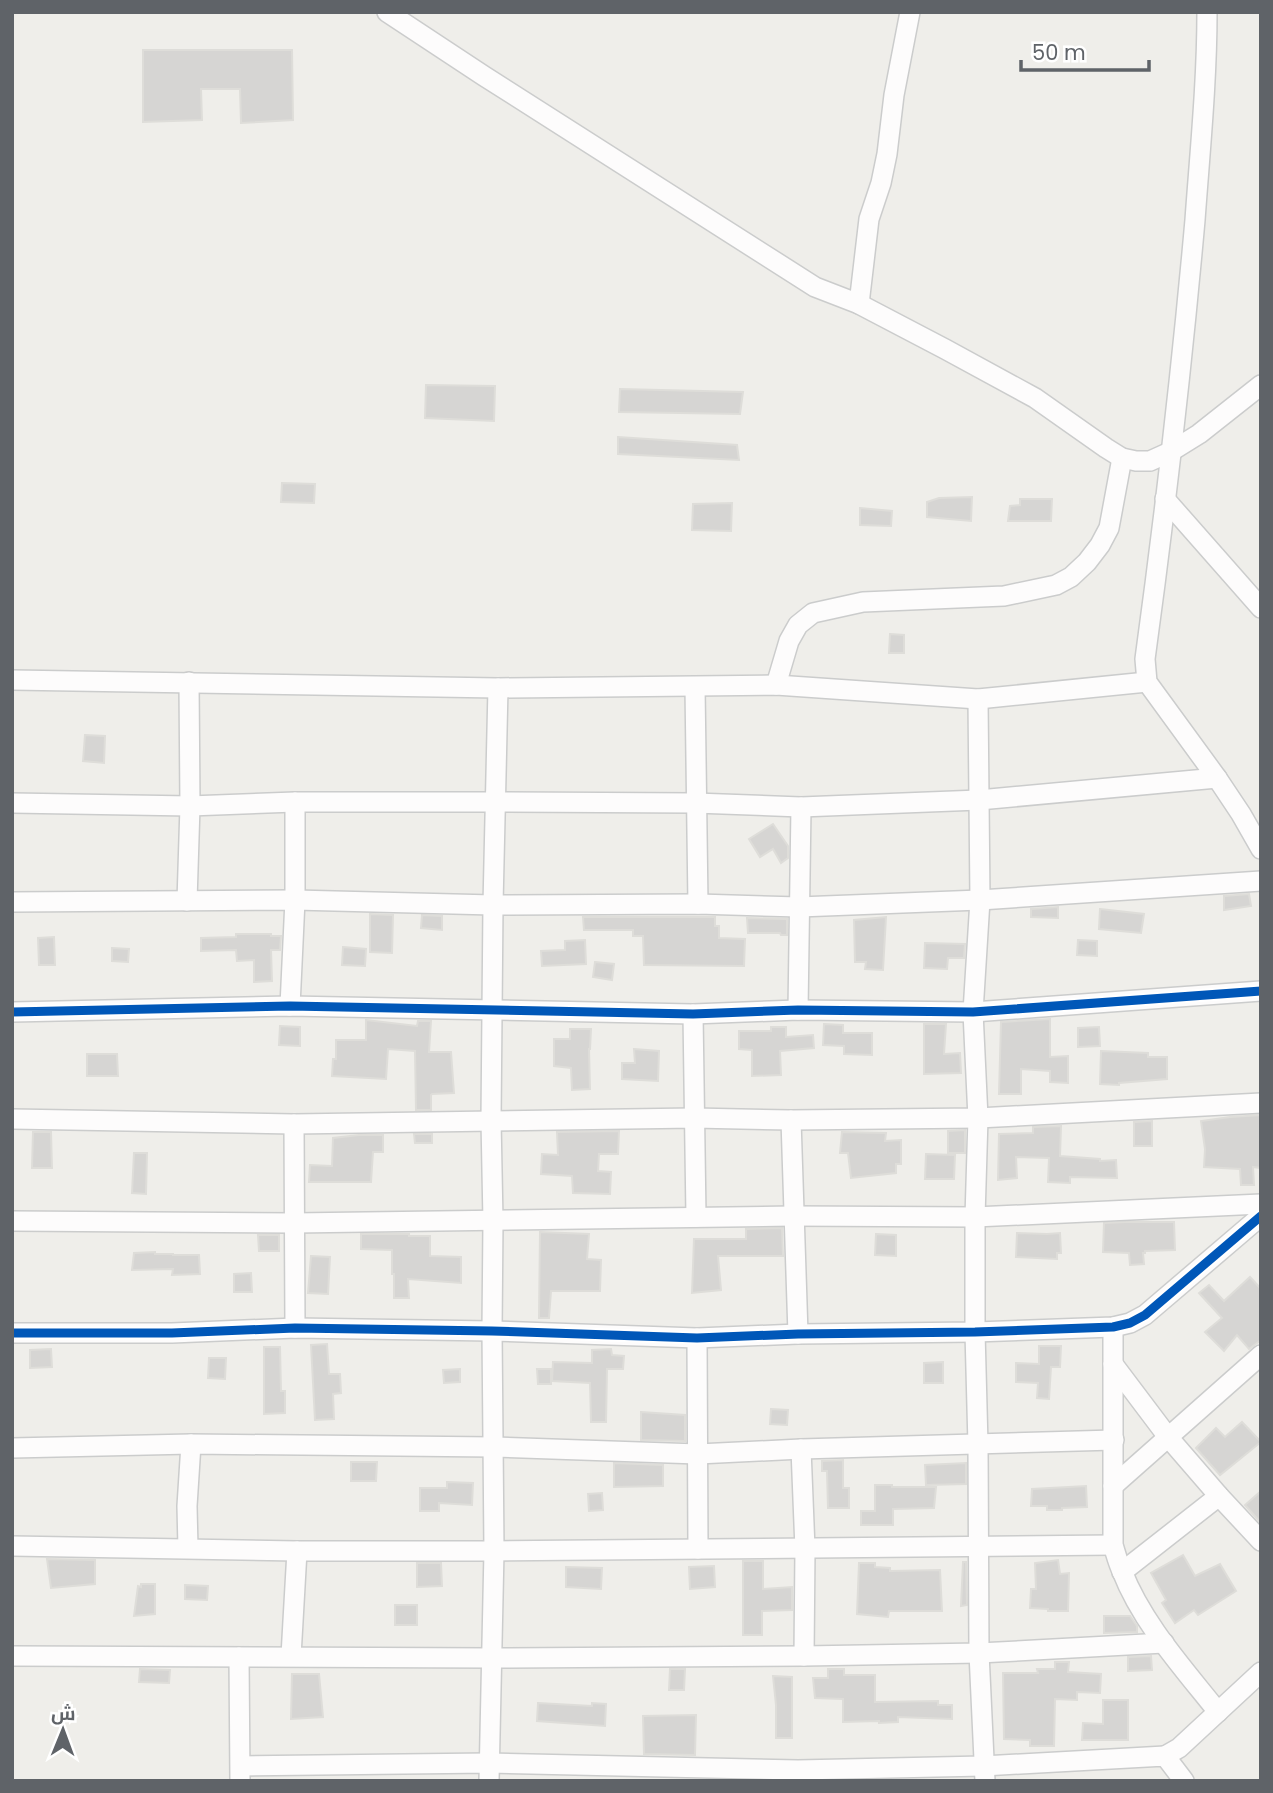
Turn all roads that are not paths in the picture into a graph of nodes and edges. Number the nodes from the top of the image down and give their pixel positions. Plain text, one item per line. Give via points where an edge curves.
1 (387, 12) edge
2 (910, 12) edge
3 (1207, 12) edge
4 (859, 304) junction
5 (1261, 385) edge
6 (1170, 452) junction
7 (1122, 457) junction
8 (1165, 499) junction
9 (1261, 608) edge
10 (12, 680) edge
11 (189, 682) junction
12 (1147, 682) junction
13 (776, 685) junction
14 (695, 687) junction
15 (498, 688) junction
16 (978, 699) junction
17 (1217, 778) junction
18 (979, 800) junction
19 (295, 802) junction
20 (495, 802) junction
21 (12, 803) edge
22 (695, 803) junction
23 (190, 806) junction
24 (801, 807) junction
25 (1261, 849) edge
26 (1261, 881) edge
27 (295, 900) junction
28 (980, 900) junction
29 (187, 901) junction
30 (12, 902) edge
31 (698, 904) junction
32 (493, 905) junction
33 (799, 907) junction
34 (1261, 991) edge
35 (290, 1006) junction
36 (493, 1010) junction
37 (798, 1010) junction
38 (12, 1012) edge
39 (973, 1012) junction
40 (694, 1014) junction
41 (1261, 1103) edge
42 (694, 1118) junction
43 (978, 1118) junction
44 (12, 1119) edge
45 (792, 1119) junction
46 (491, 1120) junction
47 (294, 1124) junction
48 (1261, 1204) edge
49 (793, 1216) junction
50 (1261, 1216) edge
51 (696, 1217) junction
52 (975, 1217) junction
53 (12, 1221) edge
54 (493, 1221) junction
55 (294, 1223) junction
56 (1113, 1327) junction
57 (295, 1328) junction
58 (492, 1331) junction
59 (975, 1332) junction
60 (12, 1333) edge
61 (799, 1334) junction
62 (697, 1338) junction
63 (1261, 1355) edge
64 (1113, 1364) junction
65 (1168, 1437) junction
66 (1114, 1440) junction
67 (191, 1444) junction
68 (978, 1445) junction
69 (494, 1447) junction
70 (12, 1448) edge
71 (802, 1448) junction
72 (698, 1454) junction
73 (1113, 1486) junction
74 (1219, 1496) junction
75 (1261, 1541) edge
76 (978, 1545) junction
77 (1113, 1545) junction
78 (12, 1546) edge
79 (188, 1548) junction
80 (698, 1549) junction
81 (805, 1549) junction
82 (297, 1551) junction
83 (494, 1551) junction
84 (1122, 1572) junction
85 (1164, 1643) junction
86 (979, 1653) junction
87 (12, 1656) edge
88 (290, 1656) junction
89 (804, 1656) junction
90 (239, 1657) junction
91 (492, 1658) junction
92 (1261, 1672) edge
93 (1218, 1712) junction
94 (1164, 1756) junction
95 (489, 1772) edge
96 (240, 1774) edge
97 (984, 1774) edge
98 (798, 1776) edge
99 (1184, 1781) edge

1 - 4 street via 815,287
2 - 4 street via 887,154 869,219
3 - 6 street via 1186,324
4 - 7 street via 1035,398
5 - 6 street
6 - 7 street via 1150,461
6 - 8 street
7 - 13 street via 1108,528 1100,545 1071,578 1004,596 863,602 813,613 798,625 789,641
8 - 9 street
8 - 12 street via 1145,659
10 - 11 street
11 - 15 street
11 - 23 street
12 - 16 street
12 - 17 street
13 - 14 street
13 - 16 street
14 - 15 street
14 - 22 street
15 - 20 street
16 - 18 street
17 - 18 street
17 - 25 street
18 - 24 street
18 - 28 street
19 - 20 street
19 - 23 street
19 - 27 street
20 - 22 street
20 - 32 street
21 - 23 street
22 - 24 street
22 - 31 street
23 - 29 street
24 - 33 street
26 - 28 street
27 - 29 street
27 - 32 street
27 - 35 street
28 - 33 street
28 - 39 street
29 - 30 street
31 - 32 street
31 - 33 street
32 - 36 street
33 - 37 street
34 - 39 street
35 - 36 street
35 - 38 street
36 - 40 street
36 - 46 street
37 - 39 street
37 - 40 street
39 - 43 street
40 - 42 street
41 - 43 street
42 - 45 street
42 - 46 street
42 - 51 street
43 - 45 street
43 - 52 street
44 - 47 street
45 - 49 street
46 - 47 street
46 - 54 street
47 - 55 street
48 - 52 street
49 - 51 street
49 - 52 street
49 - 61 street
50 - 56 street via 1145,1315
51 - 54 street
52 - 59 street
53 - 55 street
54 - 55 street
54 - 58 street
55 - 57 street
56 - 59 street
56 - 64 street
57 - 58 street
57 - 60 street
58 - 62 street
58 - 69 street
59 - 61 street
59 - 68 street
61 - 62 street
62 - 72 street
63 - 65 street
64 - 65 street
64 - 66 street
65 - 73 street
65 - 74 street
66 - 68 street
66 - 73 street
67 - 69 street
67 - 70 street
67 - 79 street
68 - 71 street
68 - 76 street
69 - 72 street
69 - 83 street
71 - 72 street
71 - 81 street
72 - 80 street
73 - 77 street
74 - 75 street
74 - 84 street
76 - 77 street
76 - 81 street
76 - 86 street
77 - 84 street
78 - 79 street
79 - 82 street
80 - 81 street
80 - 83 street
81 - 89 street
82 - 83 street
82 - 88 street
83 - 91 street
84 - 85 street
85 - 86 street
85 - 93 street
86 - 89 street
86 - 97 street
87 - 90 street
88 - 90 street
88 - 91 street
89 - 91 street
90 - 96 street
91 - 95 street
92 - 93 street
93 - 94 street
94 - 97 street
94 - 99 street
95 - 96 street
95 - 98 street
97 - 98 street

